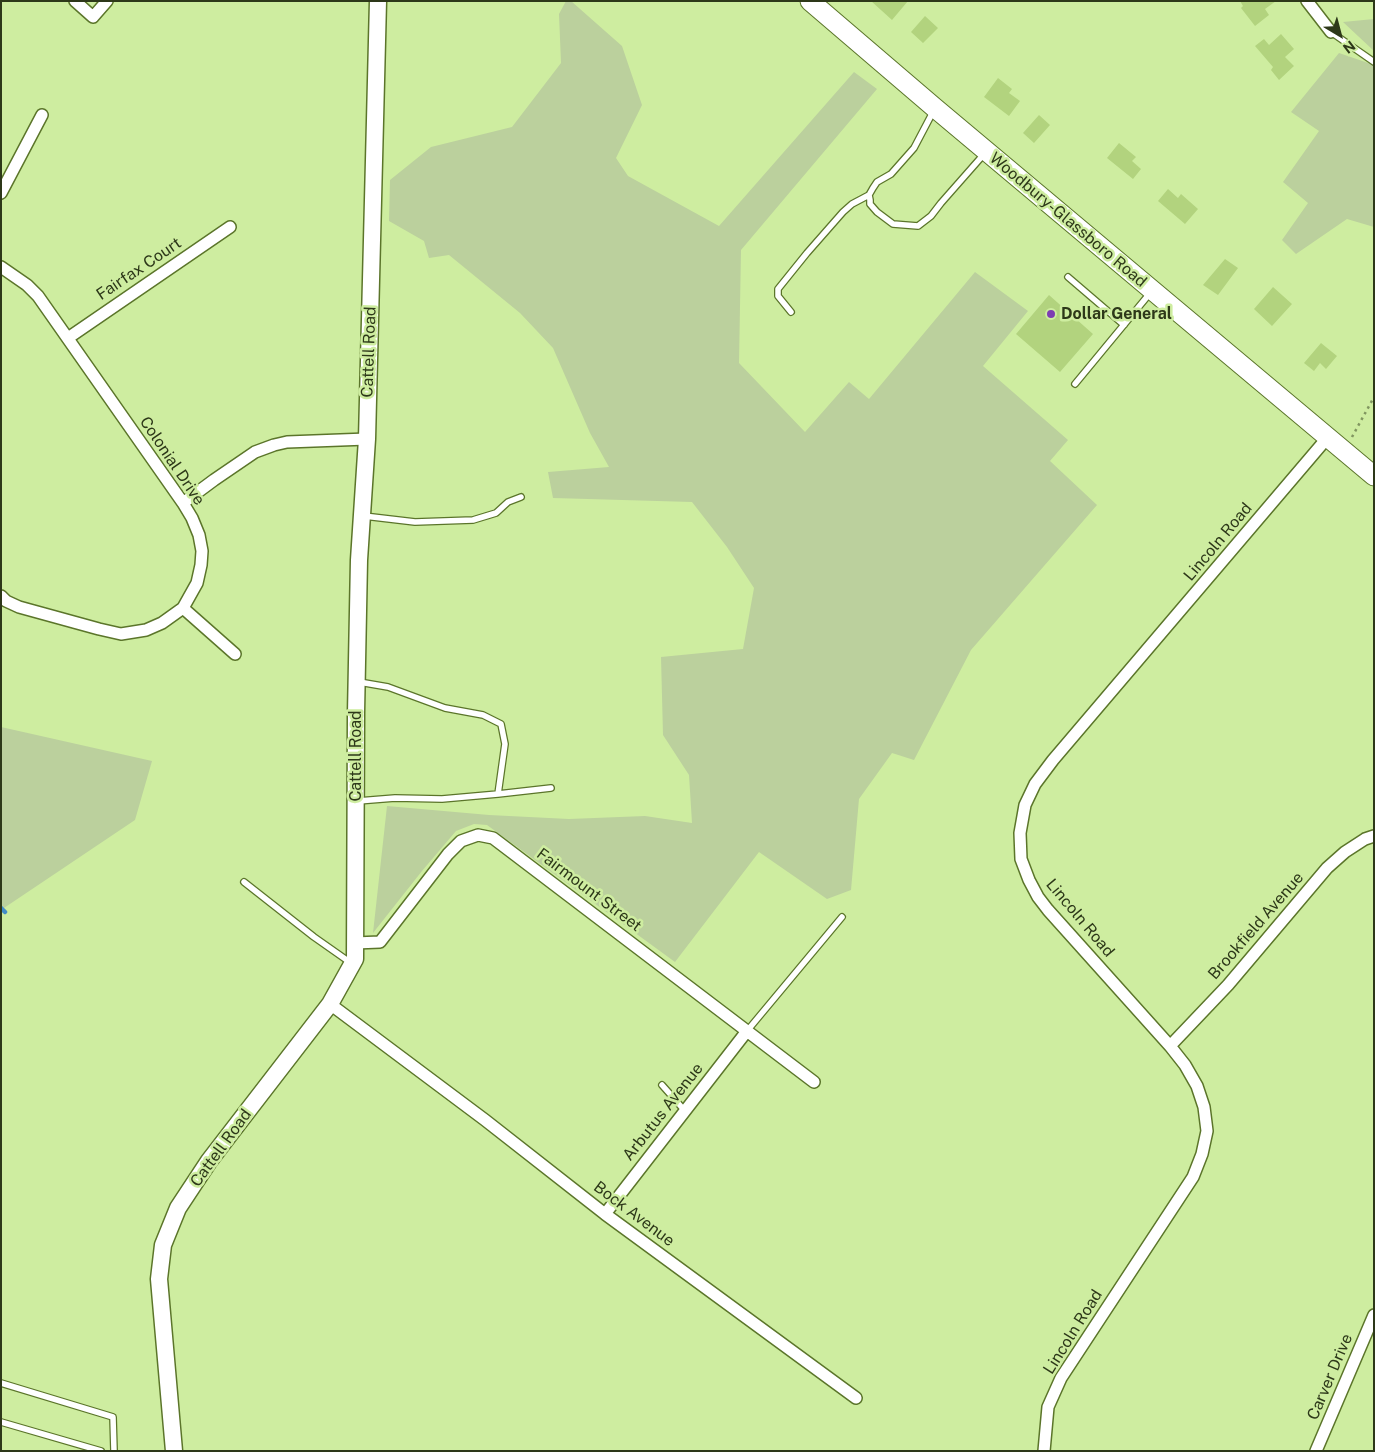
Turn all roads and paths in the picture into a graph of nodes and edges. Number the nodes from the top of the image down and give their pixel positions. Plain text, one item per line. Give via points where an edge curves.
1 (75, 1) edge
2 (107, 1) edge
3 (378, 1) edge
4 (1307, 1) edge
5 (817, 3) edge
6 (1331, 32) joint
7 (1374, 62) edge
8 (935, 108) junction
9 (42, 115) dead end
10 (986, 151) junction
11 (1, 193) edge
12 (870, 195) junction
13 (230, 227) dead end
14 (1, 267) edge
15 (1068, 277) dead end
16 (1152, 291) junction
17 (791, 312) dead end
18 (1124, 325) junction
19 (68, 338) junction
20 (1076, 384) dead end
21 (1374, 397) edge
22 (1328, 437) junction
23 (367, 439) junction
24 (1345, 451) junction
25 (1374, 476) edge
26 (522, 498) dead end
27 (183, 503) junction
28 (362, 515) junction
29 (1, 596) edge
30 (183, 608) junction
31 (235, 654) dead end
32 (357, 682) junction
33 (551, 788) dead end
34 (498, 794) junction
35 (356, 801) junction
36 (1374, 836) edge
37 (244, 882) dead end
38 (842, 917) dead end
39 (355, 943) junction
40 (353, 964) junction
41 (330, 1004) junction
42 (747, 1030) junction
43 (1170, 1046) junction
44 (814, 1082) dead end
45 (662, 1085) dead end
46 (685, 1111) junction
47 (605, 1214) junction
48 (1374, 1315) edge
49 (1, 1383) edge
50 (856, 1398) dead end
51 (1, 1422) edge
52 (101, 1451) edge
53 (114, 1451) edge
54 (174, 1451) edge
55 (1044, 1451) edge
56 (1316, 1451) edge

1 - 2 street via 93,17
3 - 23 street, Cattell Road
4 - 6 street
5 - 8 main road, Woodbury-Glassboro Road
6 - 7 lane
8 - 10 main road, Woodbury-Glassboro Road
8 - 12 lane via 914,148 891,174 877,182
9 - 11 street
10 - 12 lane via 931,216 918,226 893,224 873,208
10 - 16 main road, Woodbury-Glassboro Road
12 - 17 lane via 843,212 778,289 778,296
13 - 19 street, Fairfax Court
14 - 19 street, Colonial Drive via 38,296
15 - 18 lane
16 - 18 lane
16 - 22 main road, Woodbury-Glassboro Road
18 - 20 lane
19 - 27 street, Colonial Drive
21 - 24 path
22 - 24 main road, Woodbury-Glassboro Road
22 - 43 street, Lincoln Road via 1053,760 1035,784 1025,805 1020,833 1021,858 1038,896
23 - 27 street via 274,445 255,452
23 - 28 street, Cattell Road
24 - 25 main road, Woodbury-Glassboro Road
26 - 28 lane via 508,502 496,513 473,520 416,522
27 - 30 street, Colonial Drive via 199,535 202,551 197,583
28 - 32 street, Cattell Road
29 - 30 street, Colonial Drive via 19,607 121,634 146,630
30 - 31 street
32 - 34 lane via 388,687 445,708 483,715 501,724 505,744
32 - 35 street, Cattell Road
33 - 34 lane
34 - 35 lane
35 - 39 street, Cattell Road
36 - 43 street, Brookfield Avenue via 1345,852 1327,868 1228,985
37 - 40 lane
38 - 42 lane
39 - 40 street, Cattell Road
39 - 42 street, Fairmount Street via 380,942 461,841 478,836 494,838
40 - 41 street, Cattell Road
41 - 47 street, Bock Avenue
41 - 54 street, Cattell Road via 209,1161 178,1208 163,1245 159,1279
42 - 44 street, Fairmount Street
42 - 46 street, Arbutus Avenue
43 - 55 street, Lincoln Road via 1197,1086 1204,1107 1207,1131 1202,1154 1193,1177 1061,1378 1048,1407
45 - 46 lane
46 - 47 street, Arbutus Avenue
47 - 50 street, Bock Avenue
48 - 56 street, Carver Drive
49 - 53 lane via 113,1417
51 - 52 lane

